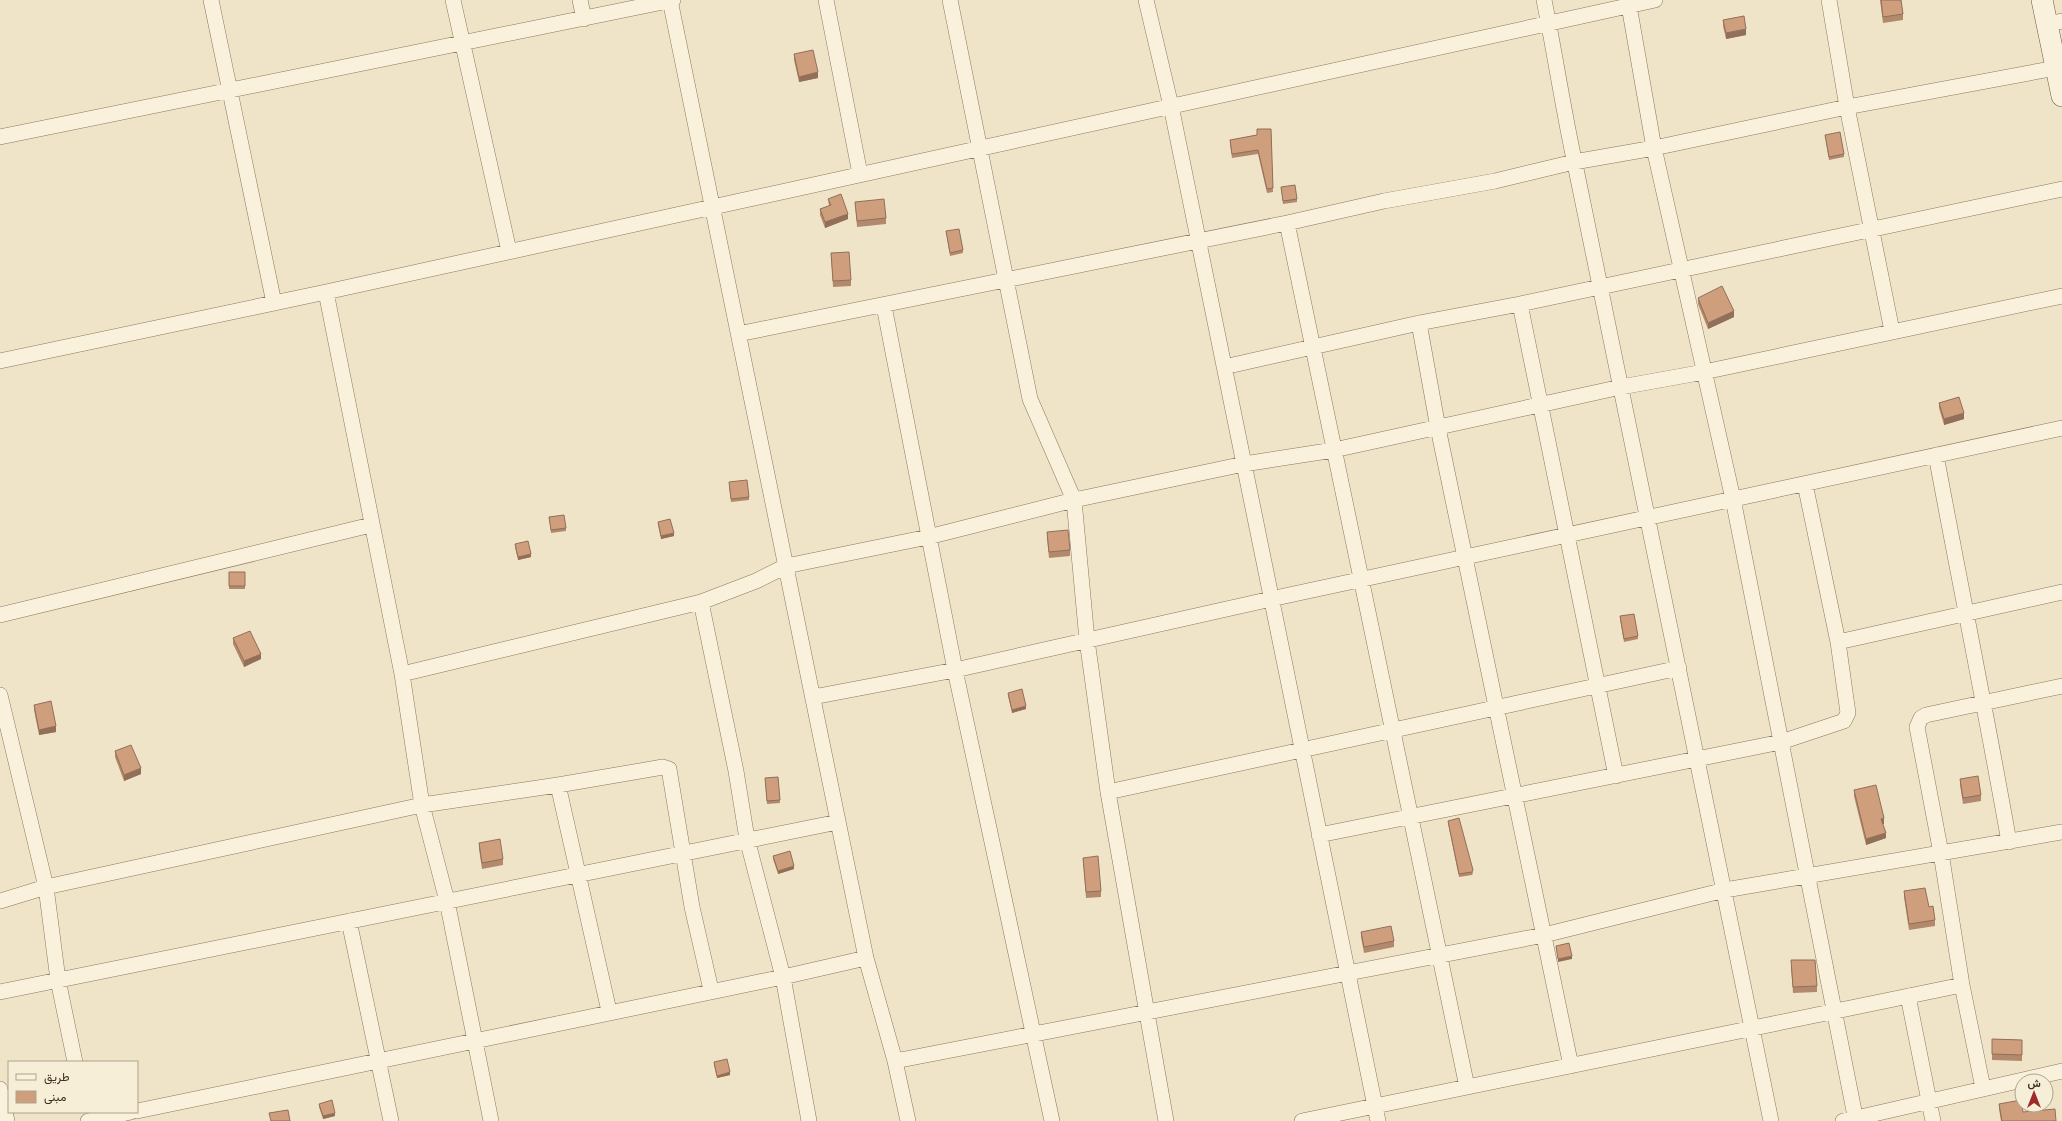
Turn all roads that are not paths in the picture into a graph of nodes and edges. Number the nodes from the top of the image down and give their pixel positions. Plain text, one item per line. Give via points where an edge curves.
1 (211, 0) edge
2 (453, 0) edge
3 (580, 0) edge
4 (671, 0) edge
5 (826, 0) edge
6 (950, 0) edge
7 (1146, 0) edge
8 (1544, 0) edge
9 (1655, 0) edge
10 (1828, 0) edge
11 (2042, 0) edge
12 (1628, 2) edge
13 (584, 19) junction
14 (2055, 22) edge
15 (1548, 24) junction
16 (462, 44) junction
17 (2056, 68) junction
18 (230, 91) junction
19 (2062, 96) edge
20 (1171, 106) junction
21 (1847, 107) junction
22 (0, 137) edge
23 (980, 147) junction
24 (1654, 148) junction
25 (1574, 162) junction
26 (860, 174) junction
27 (2062, 189) edge
28 (712, 206) junction
29 (1286, 223) junction
30 (1873, 229) junction
31 (1198, 241) junction
32 (509, 251) junction
33 (1682, 270) junction
34 (1006, 280) junction
35 (1602, 286) junction
36 (326, 292) junction
37 (2062, 296) edge
38 (274, 303) junction
39 (1520, 304) junction
40 (884, 306) junction
41 (1419, 323) junction
42 (1892, 331) junction
43 (738, 334) junction
44 (1312, 348) junction
45 (0, 361) edge
46 (1224, 367) junction
47 (1704, 372) junction
48 (1621, 388) junction
49 (1541, 406) junction
50 (1438, 428) junction
51 (2062, 428) edge
52 (1334, 450) junction
53 (1936, 455) junction
54 (1244, 464) junction
55 (1805, 484) junction
56 (1733, 499) junction
57 (1074, 500) junction
58 (1647, 518) junction
59 (371, 525) junction
60 (1567, 535) junction
61 (928, 537) junction
62 (1465, 557) junction
63 (786, 566) junction
64 (1361, 579) junction
65 (2062, 592) edge
66 (1271, 599) junction
67 (701, 602) junction
68 (1965, 614) junction
69 (0, 615) edge
70 (1087, 640) junction
71 (1838, 642) junction
72 (1679, 668) junction
73 (955, 670) junction
74 (402, 674) junction
75 (2062, 686) edge
76 (1598, 687) junction
77 (0, 694) edge
78 (813, 697) junction
79 (1984, 702) junction
80 (1497, 709) junction
81 (1393, 731) junction
82 (1781, 742) junction
83 (1302, 750) junction
84 (1699, 759) junction
85 (1616, 776) junction
86 (558, 785) junction
87 (1108, 792) junction
88 (1515, 796) junction
89 (422, 805) junction
90 (1410, 817) junction
91 (838, 822) junction
92 (2062, 832) edge
93 (1319, 835) junction
94 (747, 839) junction
95 (2009, 842) junction
96 (683, 853) junction
97 (1941, 853) junction
98 (578, 874) junction
99 (1807, 877) junction
100 (46, 887) junction
101 (1725, 890) junction
102 (0, 901) edge
103 (447, 901) junction
104 (349, 921) junction
105 (1544, 936) junction
106 (1440, 956) junction
107 (866, 958) junction
108 (1348, 974) junction
109 (783, 977) junction
110 (58, 980) junction
111 (1962, 985) junction
112 (711, 990) junction
113 (0, 992) edge
114 (1908, 996) junction
115 (609, 1011) junction
116 (1148, 1011) junction
117 (1834, 1011) junction
118 (1752, 1028) junction
119 (1035, 1035) junction
120 (475, 1040) junction
121 (378, 1060) junction
122 (75, 1061) edge
123 (895, 1061) junction
124 (1571, 1066) junction
125 (2062, 1071) edge
126 (1467, 1087) junction
127 (1983, 1088) junction
128 (0, 1089) edge
129 (1929, 1102) junction
130 (1375, 1106) junction
131 (138, 1111) edge
132 (126, 1113) edge
133 (1851, 1120) edge
134 (7, 1121) edge
135 (88, 1121) edge
136 (391, 1121) edge
137 (491, 1121) edge
138 (809, 1121) edge
139 (908, 1121) edge
140 (1052, 1121) edge
141 (1166, 1121) edge
142 (1302, 1121) edge
143 (1378, 1121) edge
144 (1771, 1121) edge
145 (1933, 1121) edge

1 - 18 street
2 - 16 street
3 - 13 street
4 - 13 street
4 - 28 street
5 - 26 street
6 - 23 street
7 - 20 street
8 - 15 street
9 - 12 street
10 - 21 street
11 - 14 street
12 - 15 street
12 - 24 street
13 - 16 street
14 - 17 street
15 - 20 street
15 - 25 street
16 - 18 street
16 - 32 street
17 - 19 street
17 - 21 street
18 - 22 street
18 - 38 street
20 - 23 street
20 - 31 street
21 - 24 street
21 - 30 street
23 - 26 street
23 - 34 street
24 - 25 street
24 - 33 street
25 - 29 street via 1495,181 1384,201
25 - 35 street
26 - 28 street
27 - 30 street
28 - 32 street
28 - 43 street
29 - 31 street
29 - 44 street
30 - 33 street
30 - 42 street
31 - 34 street
31 - 46 street
32 - 36 street
33 - 35 street
33 - 47 street
34 - 40 street
34 - 57 street via 1030,399
35 - 39 street
35 - 48 street
36 - 38 street
36 - 59 street
37 - 42 street
38 - 45 street
39 - 41 street
39 - 49 street
40 - 43 street
40 - 61 street
41 - 44 street
41 - 50 street
42 - 47 street
43 - 63 street
44 - 46 street
44 - 52 street
46 - 54 street
47 - 48 street
47 - 56 street
48 - 49 street
48 - 58 street
49 - 50 street
49 - 60 street
50 - 52 street
50 - 62 street
51 - 53 street
52 - 54 street
52 - 64 street
53 - 55 street
53 - 68 street
54 - 57 street
54 - 66 street
55 - 56 street
55 - 71 street
56 - 58 street
56 - 82 street
57 - 61 street
57 - 70 street
58 - 60 street
58 - 72 street
59 - 69 street
59 - 74 street
60 - 62 street
60 - 76 street
61 - 63 street
61 - 73 street
62 - 64 street
62 - 80 street
63 - 67 street via 756,581
63 - 78 street
64 - 66 street
64 - 81 street
65 - 68 street
66 - 70 street
66 - 83 street
67 - 74 street
67 - 94 street via 736,771
68 - 71 street
68 - 79 street
70 - 73 street
70 - 87 street
71 - 82 street via 1848,713 1846,719 1842,723
72 - 76 street
72 - 84 street
73 - 78 street
73 - 119 street
74 - 89 street
75 - 79 street
76 - 80 street
76 - 85 street
77 - 100 street
78 - 91 street
79 - 95 street
79 - 97 street via 1920,718 1918,732
80 - 81 street
80 - 88 street
81 - 83 street
81 - 90 street
82 - 84 street
82 - 99 street
83 - 87 street
83 - 93 street
84 - 85 street
84 - 101 street
85 - 88 street
86 - 89 street
86 - 96 street via 657,766 669,769
86 - 98 street
87 - 116 street
88 - 90 street
88 - 105 street
89 - 100 street
89 - 103 street
90 - 93 street
90 - 106 street
91 - 94 street
91 - 107 street
92 - 95 street
93 - 108 street
94 - 96 street
94 - 109 street
95 - 97 street
96 - 98 street
96 - 112 street
97 - 99 street
97 - 111 street
98 - 103 street
98 - 115 street
99 - 101 street
99 - 117 street
100 - 102 street
100 - 110 street
101 - 105 street
101 - 118 street
103 - 104 street
103 - 120 street
104 - 110 street
104 - 121 street
105 - 106 street
105 - 124 street
106 - 108 street
106 - 126 street
107 - 109 street
107 - 123 street
108 - 116 street
108 - 130 street
109 - 112 street
109 - 138 street
110 - 113 street
110 - 122 street
111 - 114 street
111 - 127 street
112 - 115 street
114 - 117 street
114 - 129 street
115 - 120 street
116 - 119 street
116 - 141 street
117 - 118 street
117 - 133 street
118 - 124 street
118 - 144 street
119 - 123 street
119 - 140 street
120 - 121 street
120 - 137 street
121 - 131 street
121 - 136 street
123 - 139 street
124 - 126 street
125 - 127 street
126 - 130 street
127 - 129 street
128 - 134 street
129 - 133 street
129 - 145 street
130 - 142 street
130 - 143 street
132 - 135 street

